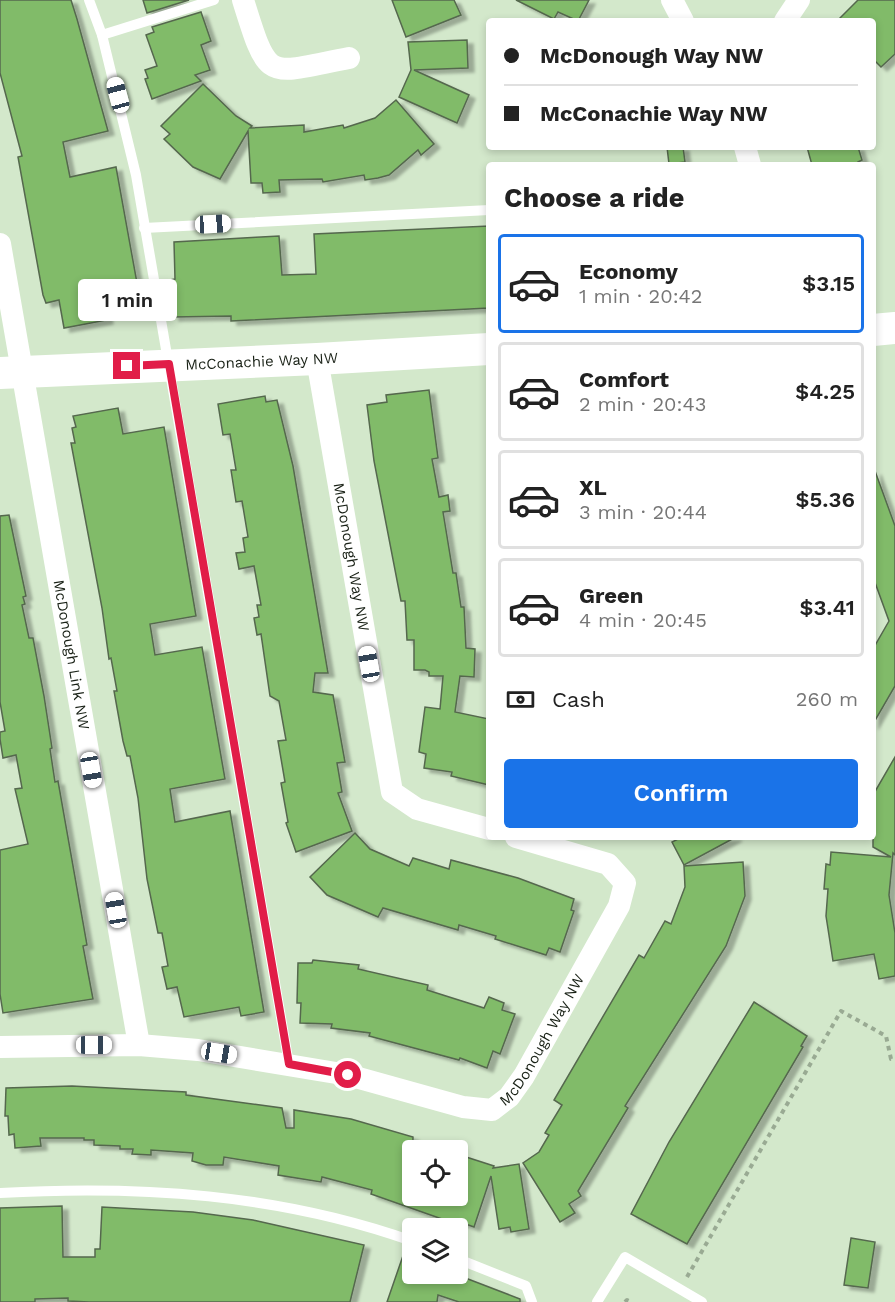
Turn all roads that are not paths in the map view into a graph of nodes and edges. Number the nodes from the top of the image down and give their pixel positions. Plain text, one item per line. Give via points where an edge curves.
1 (89, 0) edge
2 (214, 0) edge
3 (243, 0) edge
4 (799, 0) edge
5 (787, 18) edge
6 (102, 35) junction
7 (349, 57) dead end
8 (486, 210) edge
9 (144, 228) junction
10 (0, 244) edge
11 (895, 328) edge
12 (876, 330) edge
13 (486, 349) edge
14 (317, 359) junction
15 (169, 364) junction
16 (11, 372) edge
17 (486, 828) edge
18 (526, 840) edge
19 (139, 1045) junction
20 (0, 1047) edge
21 (289, 1064) junction
22 (0, 1193) edge
23 (402, 1238) edge
24 (468, 1263) edge
25 (532, 1302) edge
26 (597, 1302) edge
27 (702, 1302) edge

1 - 6 lane
2 - 6 lane
3 - 7 street via 259,52 271,66 290,70
4 - 5 street
6 - 9 lane via 123,115
8 - 9 lane
9 - 15 lane
10 - 16 street, McDonough Link NW
11 - 12 street
13 - 14 street, McConachie Way NW
14 - 15 street, McConachie Way NW
14 - 17 street, McDonough Way NW via 392,792 417,809
15 - 16 street, McConachie Way NW
15 - 21 lane
16 - 19 street, McDonough Link NW
18 - 21 street, McDonough Way NW via 608,864 625,883 619,906 524,1076 508,1097 492,1110 478,1109
19 - 20 street, McDonough Way NW
19 - 21 street, McDonough Way NW
22 - 23 lane via 127,1190 202,1195 282,1205
24 - 25 lane via 526,1286
26 - 27 lane via 625,1257

